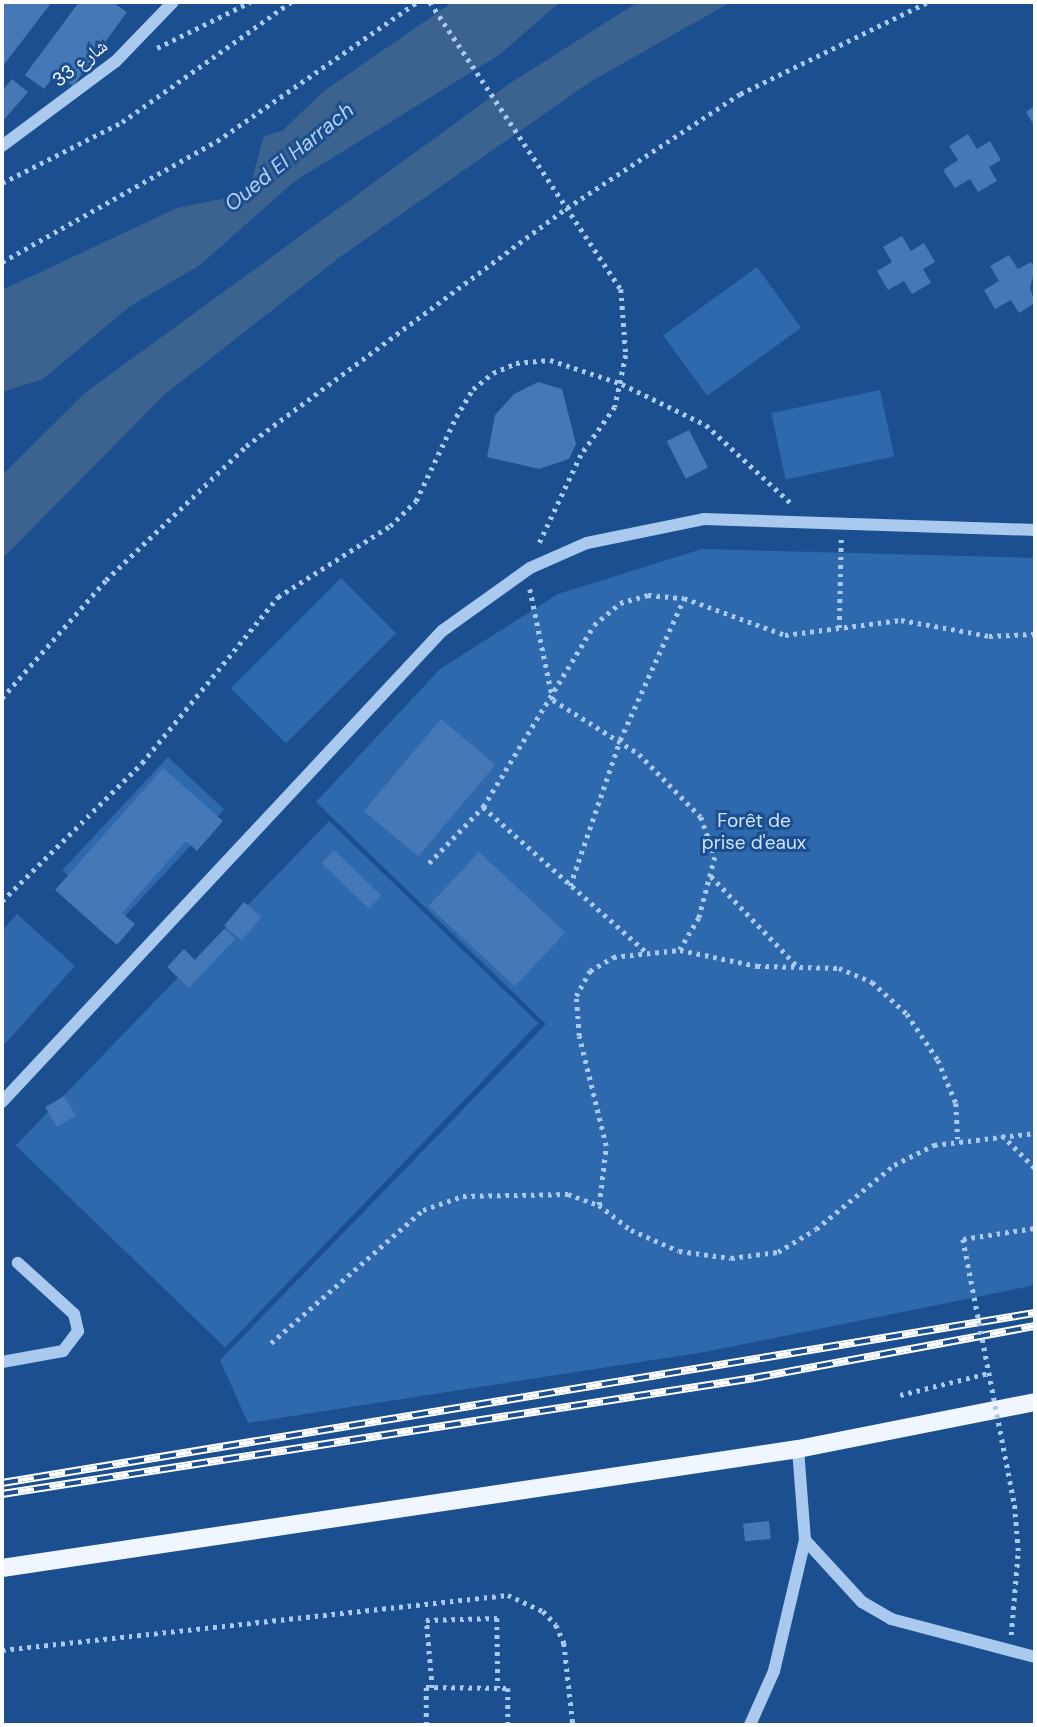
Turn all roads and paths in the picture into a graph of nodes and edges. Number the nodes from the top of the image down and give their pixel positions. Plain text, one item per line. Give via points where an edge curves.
1 (173, 2) edge
2 (250, 2) edge
3 (291, 2) edge
4 (417, 2) edge
5 (430, 2) edge
6 (928, 2) edge
7 (150, 51) dead end
8 (2, 146) edge
9 (2, 183) edge
10 (566, 208) junction
11 (2, 262) edge
12 (622, 384) junction
13 (809, 523) junction
14 (842, 524) junction
15 (1035, 530) edge
16 (530, 568) junction
17 (684, 598) junction
18 (839, 628) junction
19 (1035, 634) edge
20 (2, 698) edge
21 (553, 700) junction
22 (620, 740) junction
23 (483, 807) junction
24 (429, 863) dead end
25 (711, 875) junction
26 (570, 886) junction
27 (2, 901) edge
28 (680, 950) junction
29 (645, 952) junction
30 (799, 968) junction
31 (2, 1102) edge
32 (1035, 1133) edge
33 (1002, 1135) junction
34 (958, 1139) junction
35 (1035, 1168) edge
36 (599, 1205) junction
37 (1035, 1228) edge
38 (18, 1263) dead end
39 (271, 1343) dead end
40 (2, 1362) edge
41 (989, 1373) junction
42 (900, 1395) dead end
43 (1035, 1402) edge
44 (798, 1449) junction
45 (805, 1539) junction
46 (2, 1568) edge
47 (2, 1650) edge
48 (1009, 1650) junction
49 (1035, 1657) edge
50 (432, 1688) junction
51 (498, 1688) junction
52 (426, 1725) edge
53 (508, 1725) edge
54 (573, 1725) edge
55 (750, 1725) edge

1 - 8 street, شارع 33 via 116,61
2 - 7 path
3 - 9 path via 132,115
4 - 11 path via 217,141
5 - 10 path
6 - 10 path via 740,93
10 - 12 path via 621,289
10 - 20 path via 246,446 106,580
12 - 13 path via 706,425
12 - 16 path via 615,407 581,455
12 - 27 path via 550,360 516,363 473,389 416,501 390,526 278,597 142,763
13 - 14 street
13 - 16 street via 704,519 646,526
14 - 15 street
14 - 18 path
16 - 21 path via 530,603
16 - 31 street via 442,631
17 - 18 path via 762,630 808,634
17 - 21 path via 648,595 607,612
17 - 22 path
18 - 19 path via 901,620 989,636
21 - 22 path
21 - 23 path
22 - 25 path via 669,779 701,817 715,857
22 - 26 path
23 - 24 path
23 - 26 path
25 - 28 path via 699,918
25 - 30 path
26 - 29 path
28 - 29 path
28 - 30 path
29 - 36 path via 613,957 590,971 576,996 579,1036 606,1146
30 - 34 path via 839,968 872,982 906,1014 947,1081
32 - 33 path
33 - 34 path
33 - 35 path
34 - 36 path via 894,1166 817,1229 778,1252 731,1258 679,1251 631,1230
36 - 39 path via 521,1191 463,1196 423,1210
37 - 41 path, bridge via 962,1239
38 - 40 street via 74,1314 78,1331 63,1351
41 - 42 path
41 - 48 path, bridge via 1014,1502 1018,1551
43 - 44 main road
44 - 45 street
44 - 46 main road
45 - 48 street via 862,1602 891,1619
45 - 55 street via 774,1671
47 - 54 path via 508,1595 535,1606 556,1625 564,1643
48 - 49 street
50 - 51 path
50 - 51 path via 426,1620 497,1618
50 - 52 path via 426,1687
51 - 53 path via 508,1688

